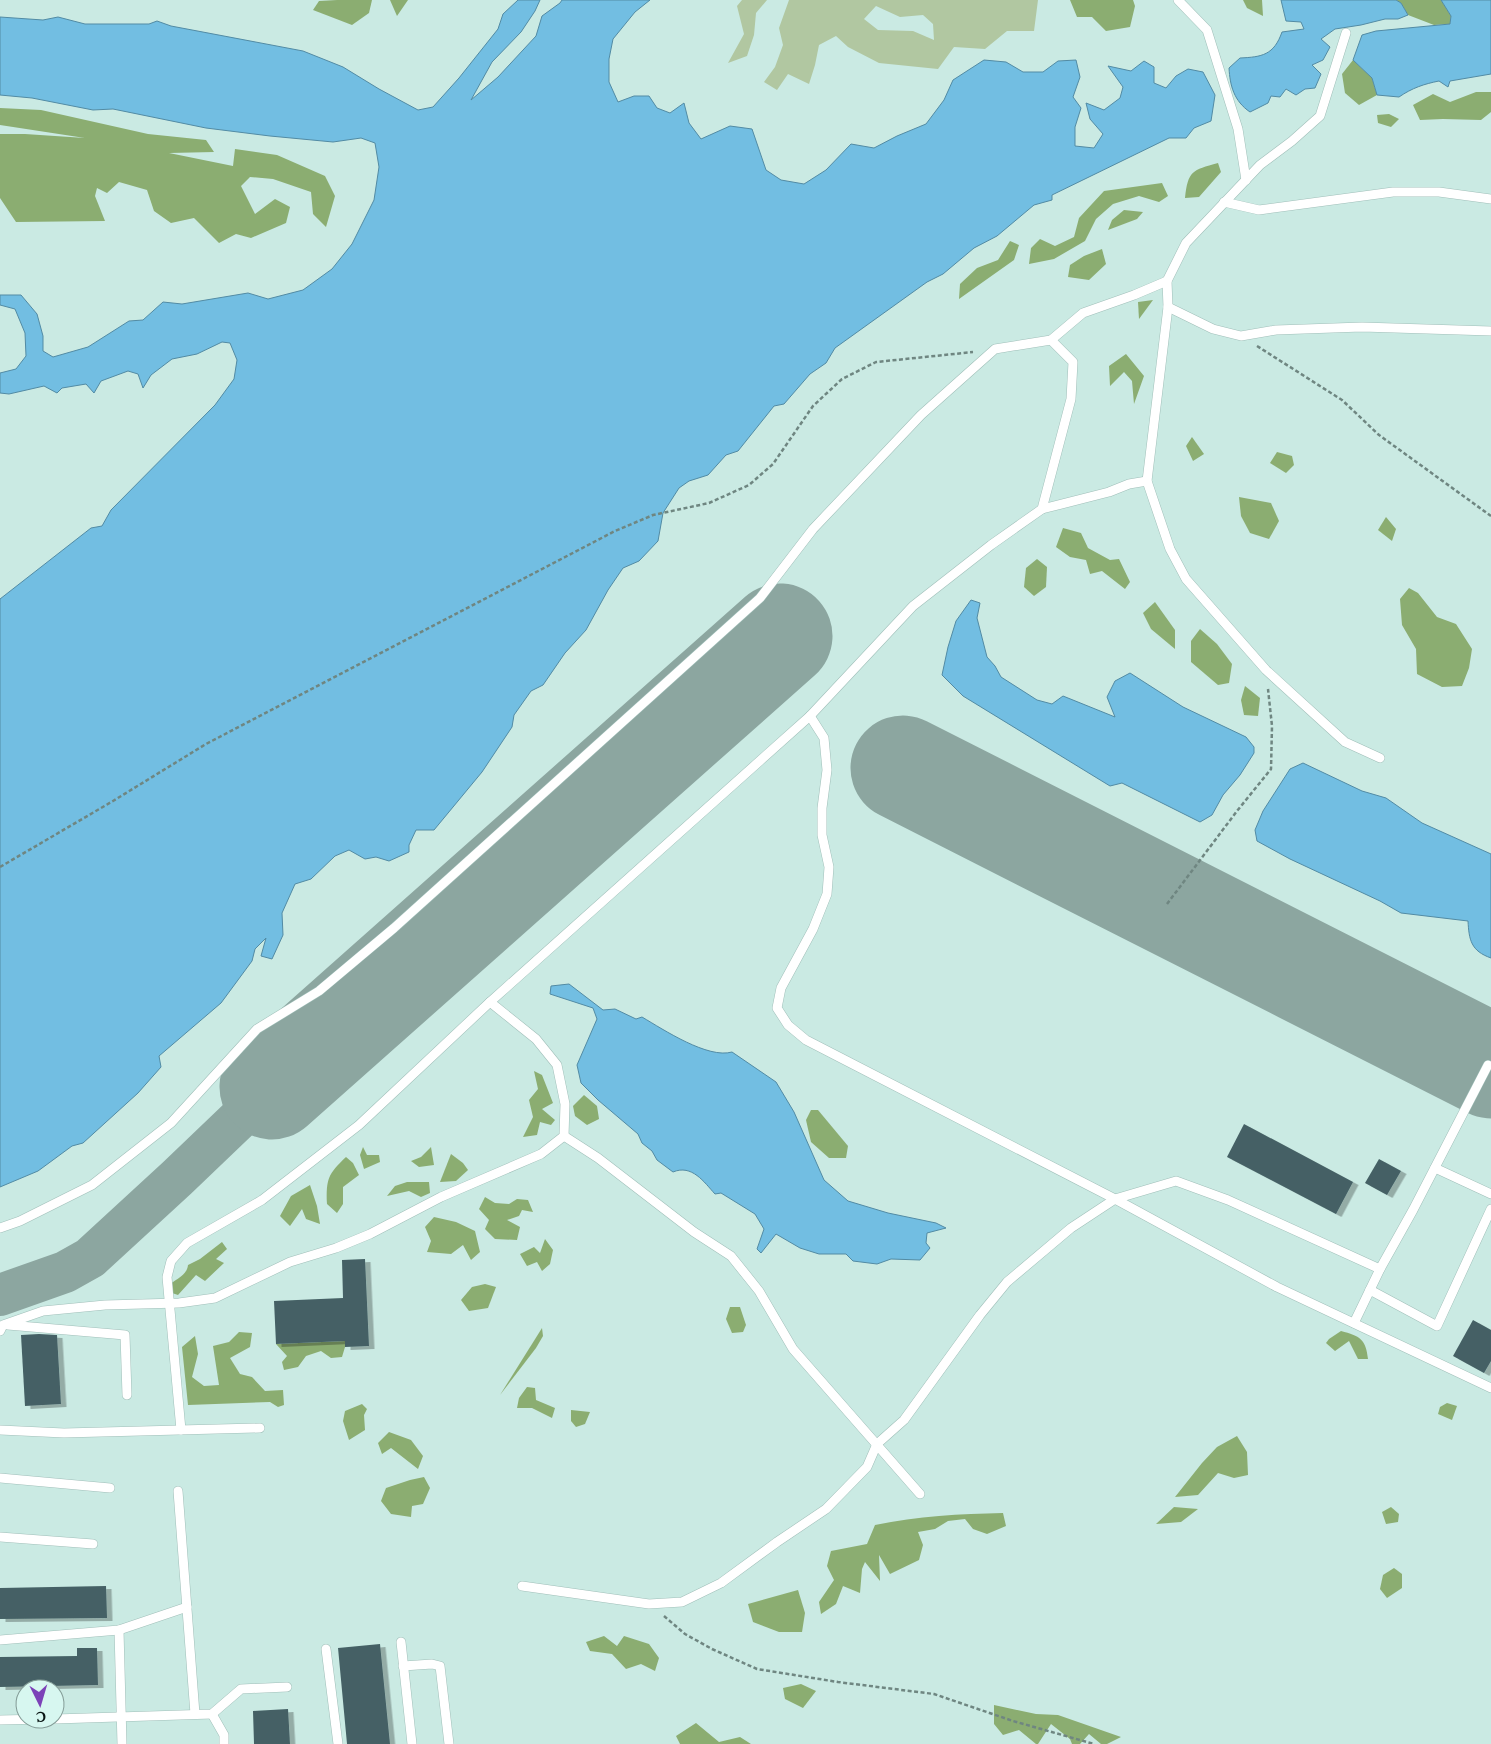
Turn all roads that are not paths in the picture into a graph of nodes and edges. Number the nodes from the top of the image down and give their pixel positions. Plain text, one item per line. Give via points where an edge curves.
1 (1178, 0) edge
2 (1346, 33) dead end
3 (1246, 180) junction
4 (1491, 199) edge
5 (1224, 202) junction
6 (1167, 281) junction
7 (1168, 307) junction
8 (1491, 332) edge
9 (1051, 340) junction
10 (1147, 481) junction
11 (1042, 509) junction
12 (810, 716) junction
13 (1380, 758) dead end
14 (490, 1002) junction
15 (1488, 1065) dead end
16 (564, 1136) junction
17 (1435, 1168) junction
18 (1491, 1194) edge
19 (1115, 1199) junction
20 (1491, 1208) edge
21 (0, 1228) edge
22 (1380, 1269) junction
23 (1370, 1290) junction
24 (169, 1303) junction
25 (1354, 1323) junction
26 (1, 1328) edge
27 (1491, 1388) edge
28 (127, 1395) dead end
29 (260, 1428) dead end
30 (0, 1430) edge
31 (181, 1430) junction
32 (877, 1444) junction
33 (0, 1478) edge
34 (110, 1488) dead end
35 (178, 1492) dead end
36 (920, 1494) dead end
37 (0, 1537) edge
38 (93, 1544) dead end
39 (522, 1586) dead end
40 (187, 1607) junction
41 (119, 1630) junction
42 (0, 1640) edge
43 (401, 1642) dead end
44 (326, 1650) dead end
45 (403, 1666) junction
46 (287, 1687) dead end
47 (196, 1714) junction
48 (212, 1714) junction
49 (122, 1717) junction
50 (65, 1719) edge
51 (0, 1720) edge
52 (15, 1720) edge
53 (122, 1744) edge
54 (224, 1744) edge
55 (338, 1744) edge
56 (412, 1744) edge
57 (449, 1744) edge

1 - 3 lane via 1207,30 1238,129
2 - 3 lane via 1320,116 1260,164
3 - 5 lane
4 - 5 lane via 1439,192 1393,192 1259,210
5 - 6 lane via 1186,243
6 - 7 lane
6 - 9 lane via 1083,313
7 - 8 lane via 1213,329 1241,336 1276,330 1362,327
7 - 10 lane
9 - 11 lane via 1073,362 1071,399
9 - 21 lane via 995,349 921,415 813,529 760,598 394,928 319,992 257,1029 171,1123 92,1185
10 - 11 lane
10 - 13 lane via 1170,549 1186,579 1266,670 1345,742
11 - 12 lane via 913,606
12 - 14 lane
12 - 19 lane via 824,738 827,770 822,835 829,868 827,894 813,929 781,988 777,1008 788,1025 806,1040
14 - 16 lane via 536,1039 557,1065 565,1104
14 - 24 lane via 359,1126 262,1200 187,1243 172,1261 167,1277
15 - 17 lane
16 - 24 lane via 541,1154 441,1196 370,1234 290,1262 215,1298
16 - 32 lane via 731,1256 759,1290 792,1349
17 - 18 lane
17 - 22 lane
19 - 22 lane via 1176,1181 1228,1200
19 - 25 lane via 1277,1287
19 - 32 lane via 1071,1228 1008,1282 904,1420
20 - 23 lane via 1437,1326
22 - 23 lane
23 - 25 lane
24 - 26 lane via 105,1304 43,1311
24 - 31 lane
25 - 27 lane
26 - 28 lane via 125,1335
29 - 31 lane
30 - 31 lane via 64,1433
32 - 36 lane
32 - 39 lane via 867,1467 826,1509 721,1583 682,1602 649,1604
33 - 34 lane
35 - 40 lane
37 - 38 lane
40 - 41 lane
40 - 47 lane
41 - 42 lane
41 - 49 lane
43 - 45 lane
44 - 55 lane
45 - 56 lane
45 - 57 lane via 440,1666
46 - 48 lane via 241,1689
47 - 48 lane
47 - 49 lane
48 - 54 lane via 224,1735
49 - 50 lane
49 - 53 lane
51 - 52 lane

